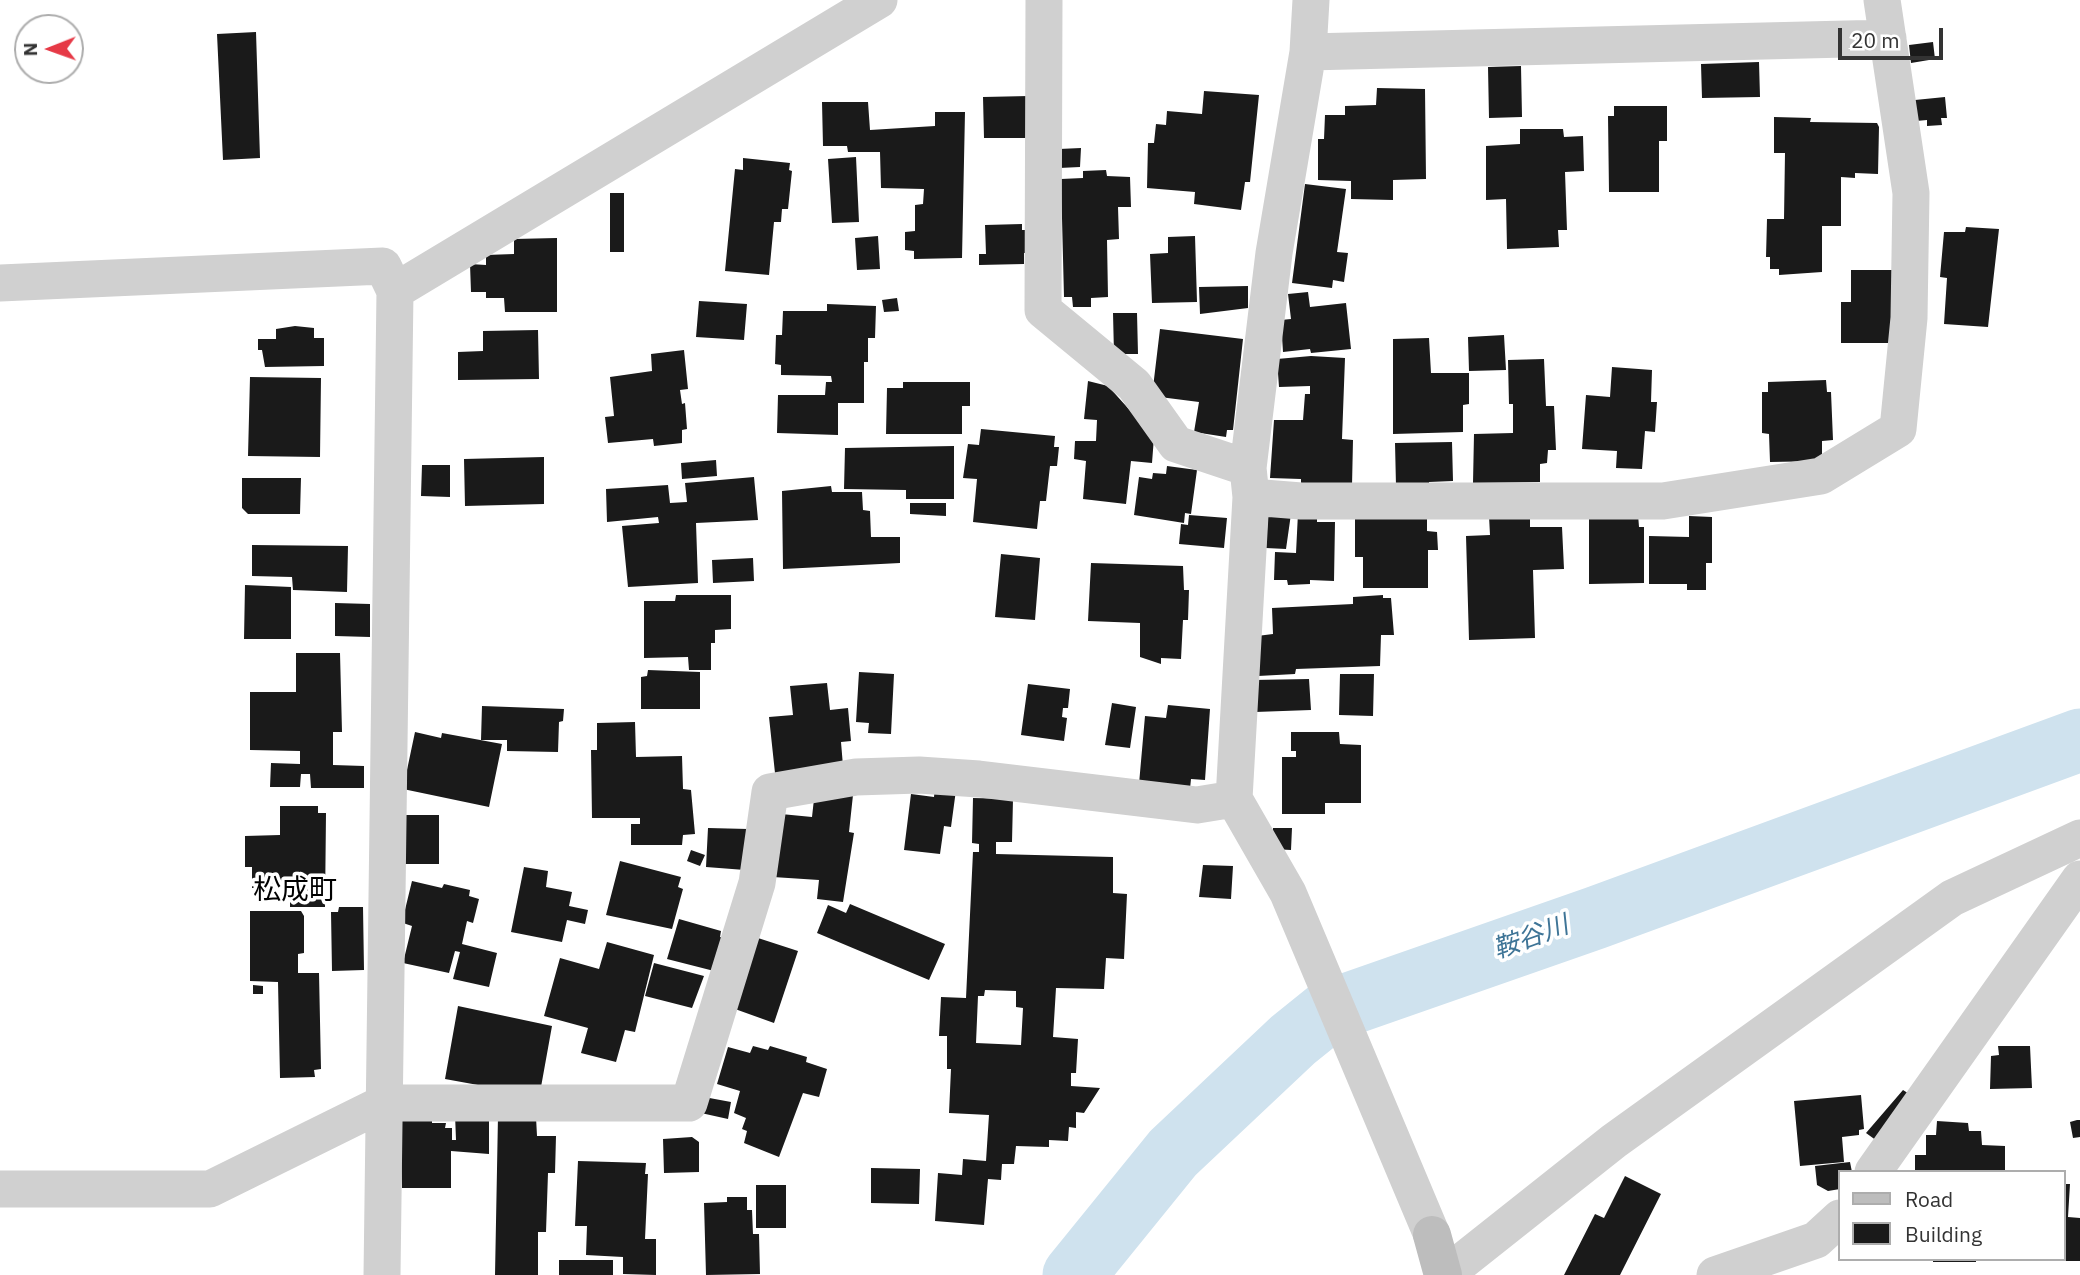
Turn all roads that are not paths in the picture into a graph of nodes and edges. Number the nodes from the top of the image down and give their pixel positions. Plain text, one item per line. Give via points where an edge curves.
1 (879, 0) edge
2 (1044, 0) edge
3 (1311, 0) edge
4 (1882, 0) edge
5 (1888, 38) junction
6 (1308, 52) junction
7 (0, 283) edge
8 (395, 291) junction
9 (1250, 482) junction
10 (1234, 799) junction
11 (2080, 838) edge
12 (2080, 879) edge
13 (384, 1103) junction
14 (1874, 1170) edge
15 (0, 1189) edge
16 (1839, 1219) edge
17 (1432, 1235) joint
18 (382, 1275) edge
19 (1444, 1275) edge
20 (1715, 1275) edge

1 - 8 street
2 - 9 street via 1043,310 1134,385 1176,444
3 - 6 street
4 - 5 street
5 - 6 street
5 - 9 street via 1911,193 1909,318 1898,429 1821,475 1663,501 1301,501
6 - 9 street via 1274,253
7 - 8 street via 383,267
8 - 13 street
9 - 10 street
10 - 13 street via 1197,805 919,775 856,777 770,792 757,883 689,1102
10 - 17 street via 1288,893
11 - 19 street via 1952,898 1614,1141
12 - 14 street
13 - 15 street via 210,1189
13 - 18 street
16 - 20 street via 1816,1240
17 - 19 street

